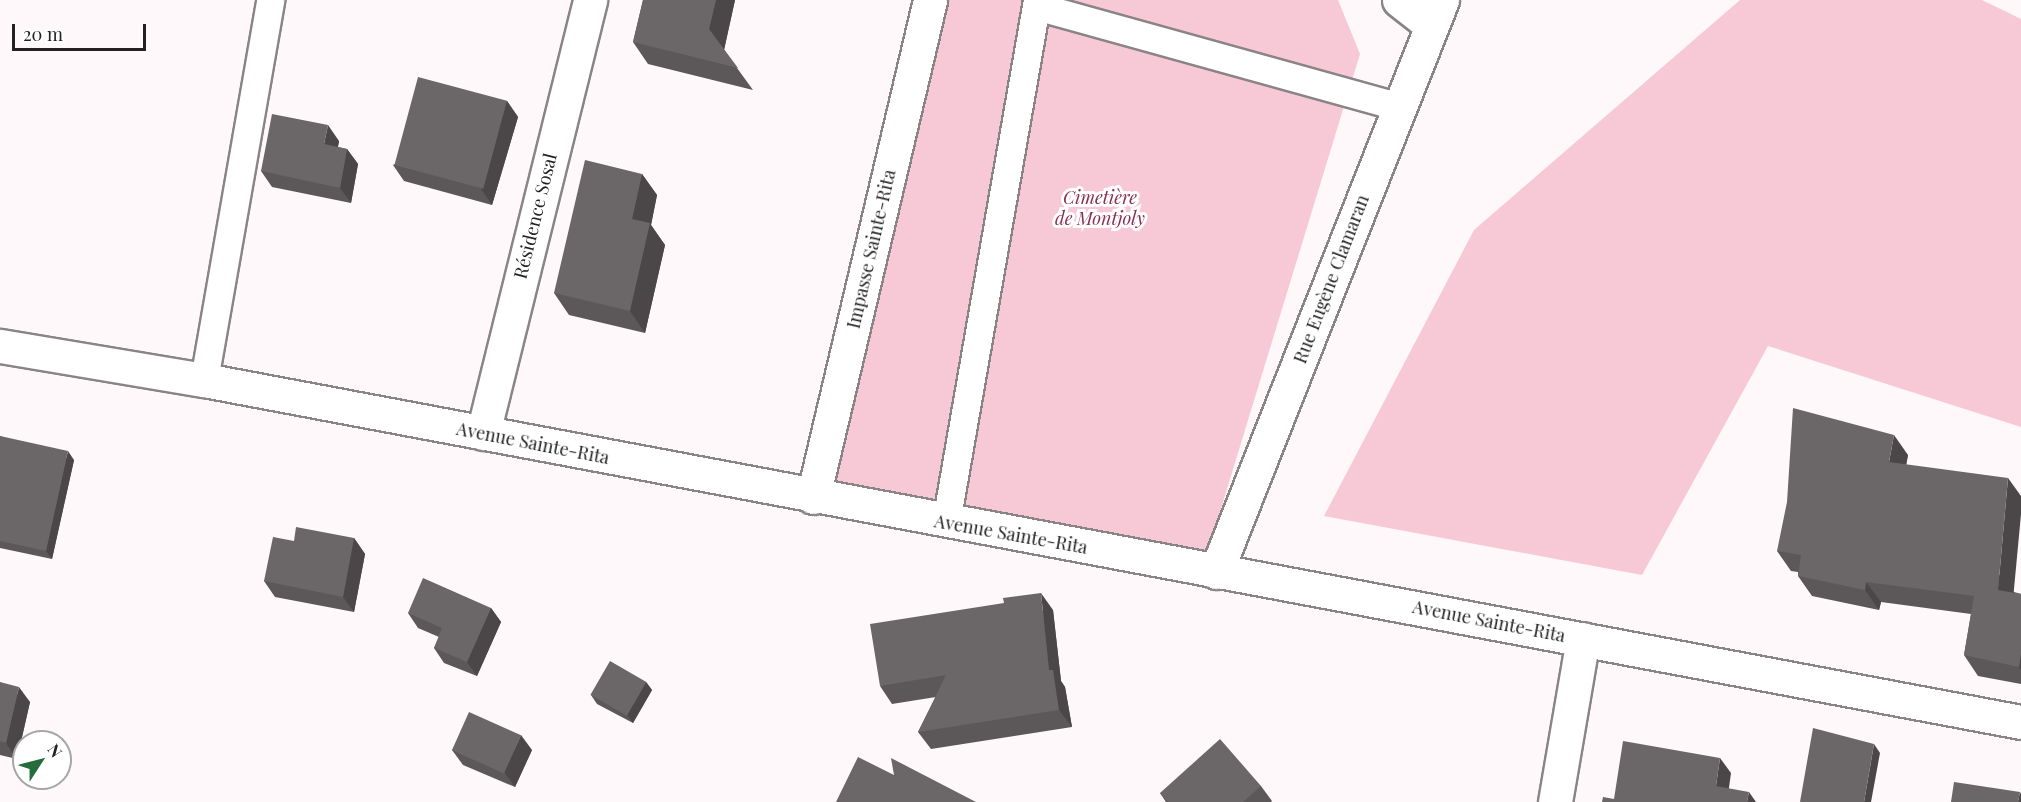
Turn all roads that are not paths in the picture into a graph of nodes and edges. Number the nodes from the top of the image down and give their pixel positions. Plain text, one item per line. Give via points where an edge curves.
1 (270, 0) edge
2 (590, 0) edge
3 (930, 0) edge
4 (1399, 0) edge
5 (1036, 3) edge
6 (1436, 12) edge
7 (1399, 107) junction
8 (0, 346) edge
9 (204, 380) junction
10 (483, 433) junction
11 (813, 497) junction
12 (946, 522) junction
13 (1216, 572) junction
14 (1583, 639) junction
15 (2021, 722) edge
16 (1555, 802) edge

1 - 9 lane
2 - 10 street, Résidence Sosal
3 - 11 street, Impasse Sainte-Rita
4 - 6 street, Rue Eugène Clamaran
5 - 7 lane
5 - 12 lane
6 - 7 street, Rue Eugène Clamaran
7 - 13 street, Rue Eugène Clamaran
8 - 9 street, Avenue Sainte-Rita
9 - 10 street, Avenue Sainte-Rita
10 - 11 street, Avenue Sainte-Rita
11 - 12 street, Avenue Sainte-Rita
12 - 13 street, Avenue Sainte-Rita
13 - 14 street, Avenue Sainte-Rita
14 - 15 street, Avenue Sainte-Rita
14 - 16 street

